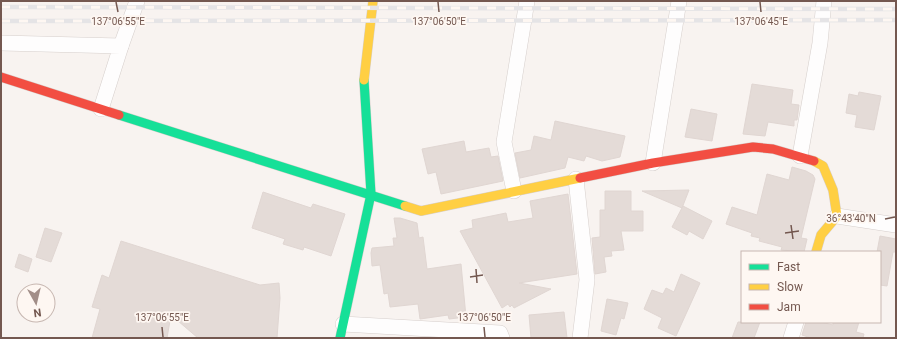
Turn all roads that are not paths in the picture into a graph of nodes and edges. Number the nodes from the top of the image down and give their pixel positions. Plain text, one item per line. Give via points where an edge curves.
1 (137, 1) edge
2 (373, 1) edge
3 (527, 1) edge
4 (679, 1) edge
5 (824, 1) edge
6 (1, 43) edge
7 (121, 46) junction
8 (1, 77) edge
9 (101, 109) junction
10 (800, 156) junction
11 (653, 163) junction
12 (576, 179) junction
13 (514, 191) junction
14 (371, 194) junction
15 (837, 216) junction
16 (896, 225) edge
17 (816, 251) edge
18 (796, 323) edge
19 (341, 331) edge
20 (502, 338) edge
21 (580, 338) edge
22 (791, 338) edge

1 - 7 street
2 - 14 street via 364,74
3 - 13 street via 504,142
4 - 11 street
5 - 10 street via 820,43
6 - 7 street
7 - 9 street
8 - 9 street
9 - 14 street
10 - 11 street via 753,147
10 - 15 street via 822,166 833,190
11 - 12 street
12 - 13 street
12 - 21 street via 587,280
13 - 14 street via 421,211
14 - 19 street
15 - 16 street
15 - 17 street via 821,234
18 - 22 street
19 - 20 street via 500,333

